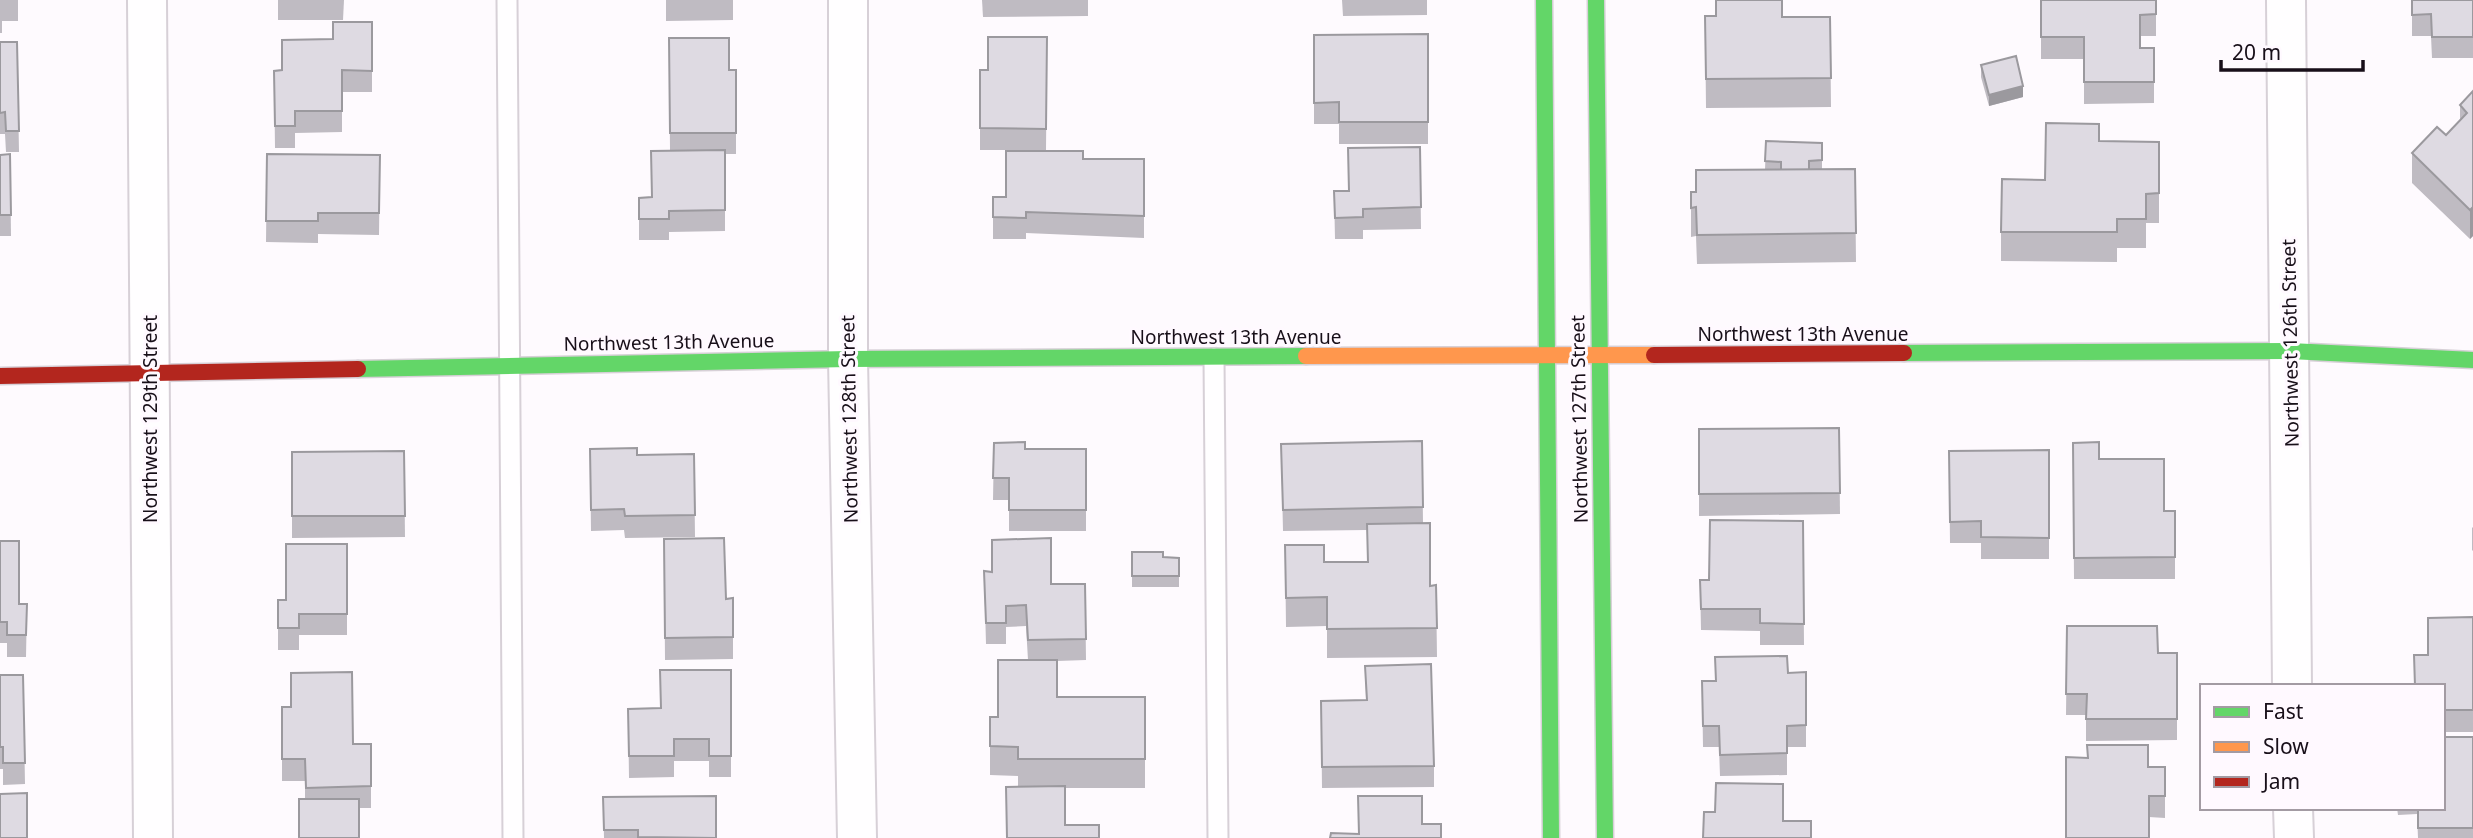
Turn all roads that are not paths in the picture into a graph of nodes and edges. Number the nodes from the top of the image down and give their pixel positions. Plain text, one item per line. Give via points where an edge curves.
1 (147, 0) edge
2 (507, 0) edge
3 (848, 0) edge
4 (1544, 0) edge
5 (1596, 0) edge
6 (2286, 0) edge
7 (2290, 351) junction
8 (1548, 357) junction
9 (1600, 357) junction
10 (1214, 358) junction
11 (848, 359) junction
12 (2473, 360) edge
13 (509, 367) junction
14 (150, 375) junction
15 (0, 376) edge
16 (2292, 684) edge
17 (2293, 810) edge
18 (153, 838) edge
19 (513, 838) edge
20 (857, 838) edge
21 (1218, 838) edge
22 (1551, 838) edge
23 (1605, 838) edge
24 (2294, 838) edge

1 - 14 street, Northwest 129th Street
2 - 13 lane
3 - 11 street, Northwest 128th Street
4 - 8 street, Northwest 127th Street
5 - 9 street, Northwest 127th Street
6 - 7 street, Northwest 126th Street
7 - 9 street, Northwest 13th Avenue
7 - 12 street, Northwest 13th Avenue
7 - 16 street, Northwest 126th Street
8 - 9 street, Northwest 13th Avenue
8 - 10 street, Northwest 13th Avenue
8 - 22 street, Northwest 127th Street
9 - 23 street, Northwest 127th Street
10 - 11 street, Northwest 13th Avenue
10 - 21 lane
11 - 13 street, Northwest 13th Avenue
11 - 20 street, Northwest 128th Street
13 - 14 street, Northwest 13th Avenue
13 - 19 lane
14 - 15 street, Northwest 13th Avenue
14 - 18 street, Northwest 129th Street
17 - 24 street

